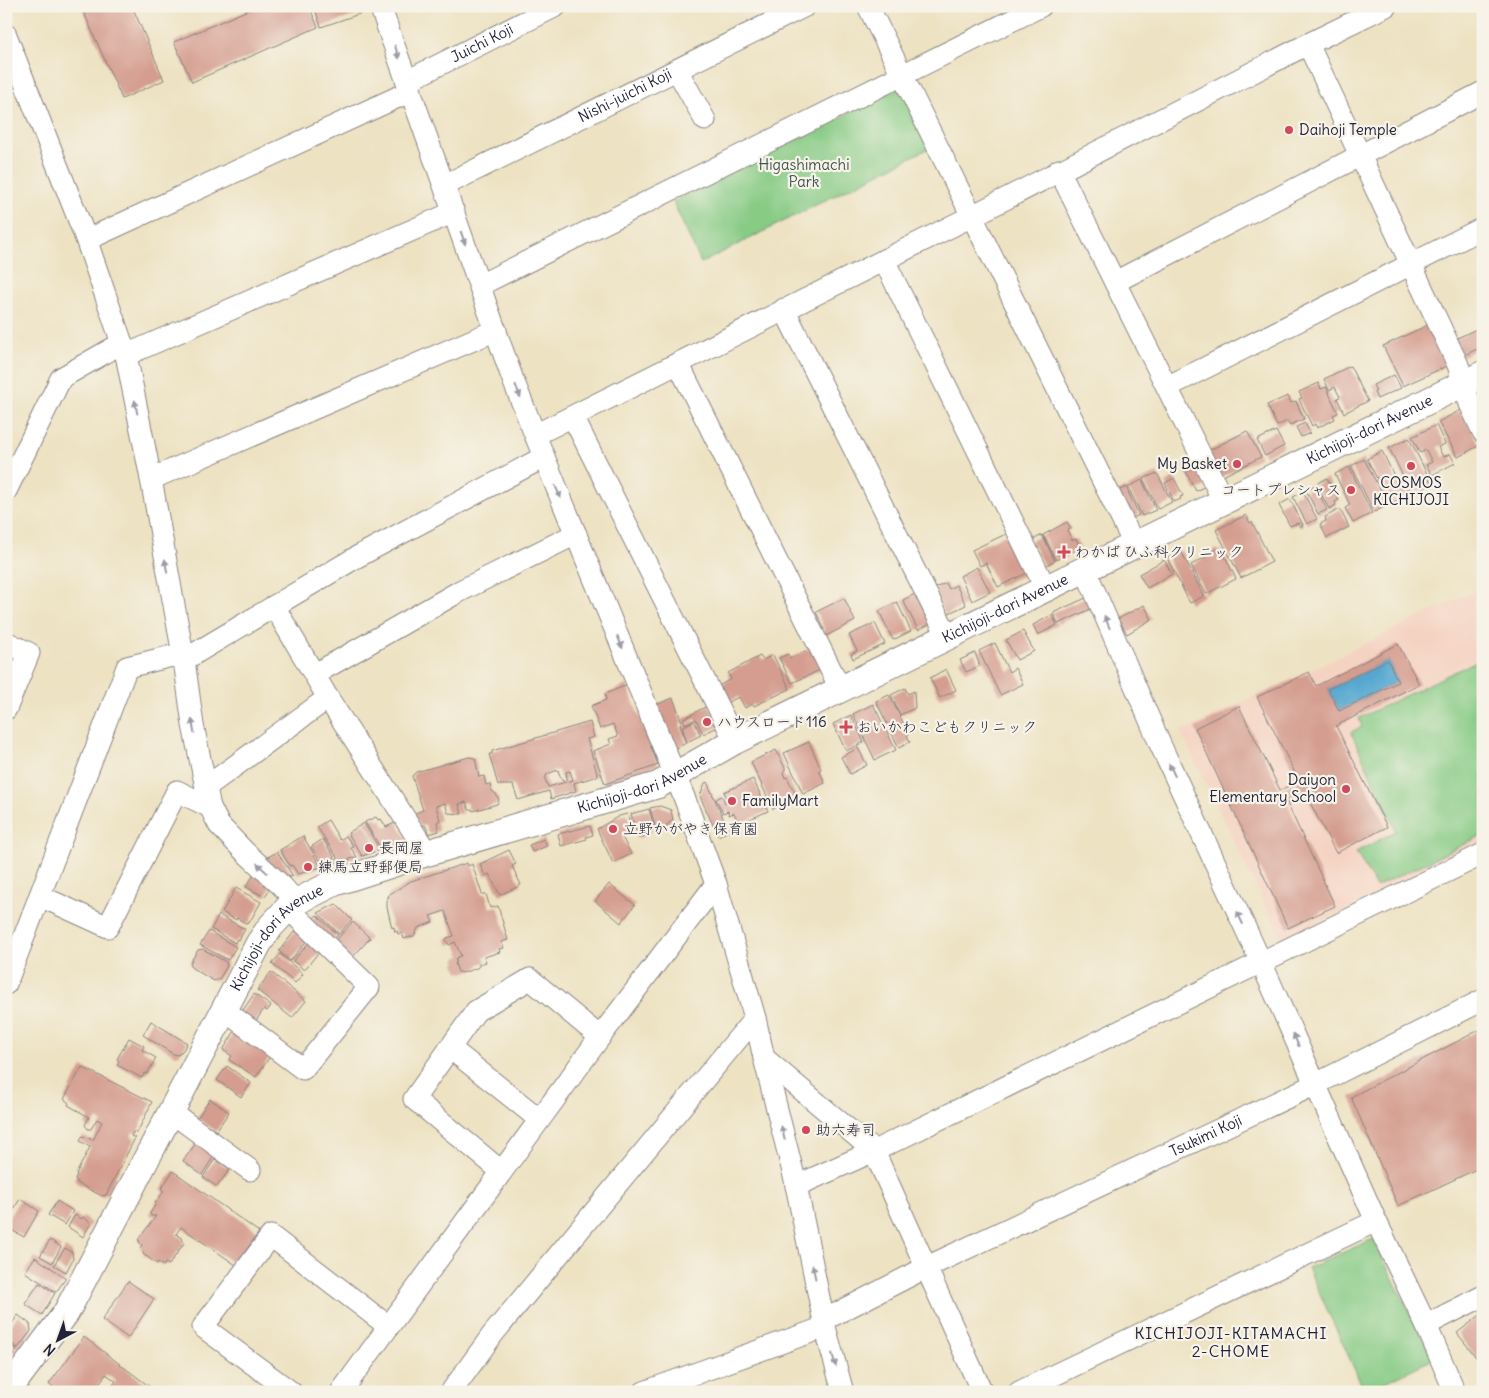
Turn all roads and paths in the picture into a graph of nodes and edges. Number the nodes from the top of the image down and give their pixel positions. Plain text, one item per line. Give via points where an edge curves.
1 (380, 6) edge
2 (556, 6) edge
3 (806, 6) edge
4 (868, 6) edge
5 (1041, 6) edge
6 (1386, 6) edge
7 (6, 35) edge
8 (1308, 44) junction
9 (677, 70) junction
10 (902, 76) junction
11 (409, 86) junction
12 (1483, 92) edge
13 (705, 120) dead end
14 (1360, 155) junction
15 (1058, 170) junction
16 (445, 185) junction
17 (454, 212) junction
18 (972, 216) junction
19 (1483, 228) edge
20 (85, 236) junction
21 (884, 260) junction
22 (1410, 265) junction
23 (1114, 282) junction
24 (480, 285) junction
25 (784, 309) junction
26 (496, 330) junction
27 (124, 349) junction
28 (678, 363) junction
29 (1474, 378) edge
30 (1167, 387) junction
31 (573, 417) junction
32 (1483, 432) edge
33 (535, 435) junction
34 (544, 457) junction
35 (151, 479) junction
36 (6, 490) edge
37 (1223, 500) junction
38 (576, 534) junction
39 (1134, 544) junction
40 (1085, 570) junction
41 (1046, 589) junction
42 (274, 606) junction
43 (948, 637) junction
44 (6, 642) edge
45 (184, 660) junction
46 (315, 674) junction
47 (841, 690) junction
48 (328, 698) junction
49 (6, 708) edge
50 (736, 741) junction
51 (675, 777) junction
52 (208, 797) junction
53 (427, 853) junction
54 (1483, 854) edge
55 (716, 884) junction
56 (40, 896) junction
57 (292, 905) junction
58 (1261, 962) junction
59 (6, 984) edge
60 (1483, 1000) edge
61 (224, 1010) junction
62 (755, 1018) junction
63 (600, 1037) junction
64 (450, 1048) junction
65 (764, 1058) junction
66 (1316, 1084) junction
67 (171, 1112) junction
68 (540, 1119) junction
69 (874, 1151) junction
70 (250, 1170) dead end
71 (501, 1171) junction
72 (796, 1186) junction
73 (1376, 1221) junction
74 (927, 1268) junction
75 (1483, 1296) edge
76 (824, 1324) junction
77 (1426, 1325) junction
78 (388, 1326) junction
79 (7, 1392) edge
80 (291, 1392) edge
81 (341, 1392) edge
82 (452, 1392) edge
83 (644, 1392) edge
84 (843, 1392) edge
85 (982, 1392) edge
86 (1019, 1392) edge
87 (1455, 1392) edge

1 -> 11 street
2 - 11 street, Juichi Koji
3 - 9 street, Nishi-juichi Koji
4 - 10 street
5 - 10 street
6 - 8 street
7 - 20 street
8 - 14 street
8 - 15 street
9 - 13 street
9 - 16 street, Nishi-juichi Koji
10 - 18 street
10 - 24 street
11 - 16 street
11 - 20 street, Juichi Koji via 93,237
12 - 14 street
14 - 22 street
14 - 23 street
15 - 18 street
15 - 23 street
16 - 17 street
17 -> 24 street
17 - 27 street
18 - 21 street
18 - 39 street
19 - 22 street
20 - 27 street
21 - 25 street
21 - 41 street
22 - 29 street via 1458,365
22 - 30 street
23 - 30 street
24 - 26 street
25 - 28 street
25 - 43 street
26 -> 33 street
26 - 35 street
35 -> 27 street
27 - 36 street via 61,378
28 - 31 street
28 - 47 street
29 - 32 street via 1470,404
29 - 37 main road, Kichijoji-dori Avenue
30 - 37 street
31 - 33 street
31 - 50 street
33 - 34 street
34 -> 38 street
34 - 42 street via 355,558
45 -> 35 street
37 - 39 main road, Kichijoji-dori Avenue
38 - 46 street via 460,591
38 -> 51 street
39 - 40 main road, Kichijoji-dori Avenue
40 - 41 main road, Kichijoji-dori Avenue
58 -> 40 street via 1160,744
41 - 43 main road, Kichijoji-dori Avenue
42 - 45 street
42 - 46 street
43 - 47 main road, Kichijoji-dori Avenue
44 - 49 street via 29,654
52 -> 45 street
45 - 56 street via 172,656 127,667
46 - 48 street
47 - 50 main road, Kichijoji-dori Avenue
48 - 52 street
48 - 53 street
50 - 51 main road, Kichijoji-dori Avenue
51 - 53 main road, Kichijoji-dori Avenue via 658,785
51 - 55 street
52 - 56 street via 177,791 108,927
57 -> 52 street via 282,886 219,825
53 - 57 main road, Kichijoji-dori Avenue via 334,883
54 - 58 street
55 - 62 street
55 - 63 street
56 - 59 street
57 - 61 main road, Kichijoji-dori Avenue via 259,943
57 - 61 street via 369,987 303,1069
66 -> 58 street
58 - 69 street
60 - 66 street, Tsukimi Koji
61 - 67 main road, Kichijoji-dori Avenue
62 - 65 street
62 - 82 street via 494,1334
63 - 64 street via 530,979 476,1012
63 - 68 street
64 - 68 street
64 - 71 street via 414,1099
65 - 69 street
72 -> 65 street
66 - 73 street
66 - 74 street, Tsukimi Koji
67 - 70 street
67 - 79 main road, Kichijoji-dori Avenue via 66,1313
68 - 71 street
69 - 72 street
69 - 74 street
71 - 78 street
76 -> 72 street
73 - 77 street
73 - 86 street
74 - 76 street, Tsukimi Koji
74 - 85 street
75 - 77 street
76 - 83 street, Tsukimi Koji
76 -> 84 street
77 - 87 street
78 - 80 street via 270,1236 203,1327
78 - 81 street

